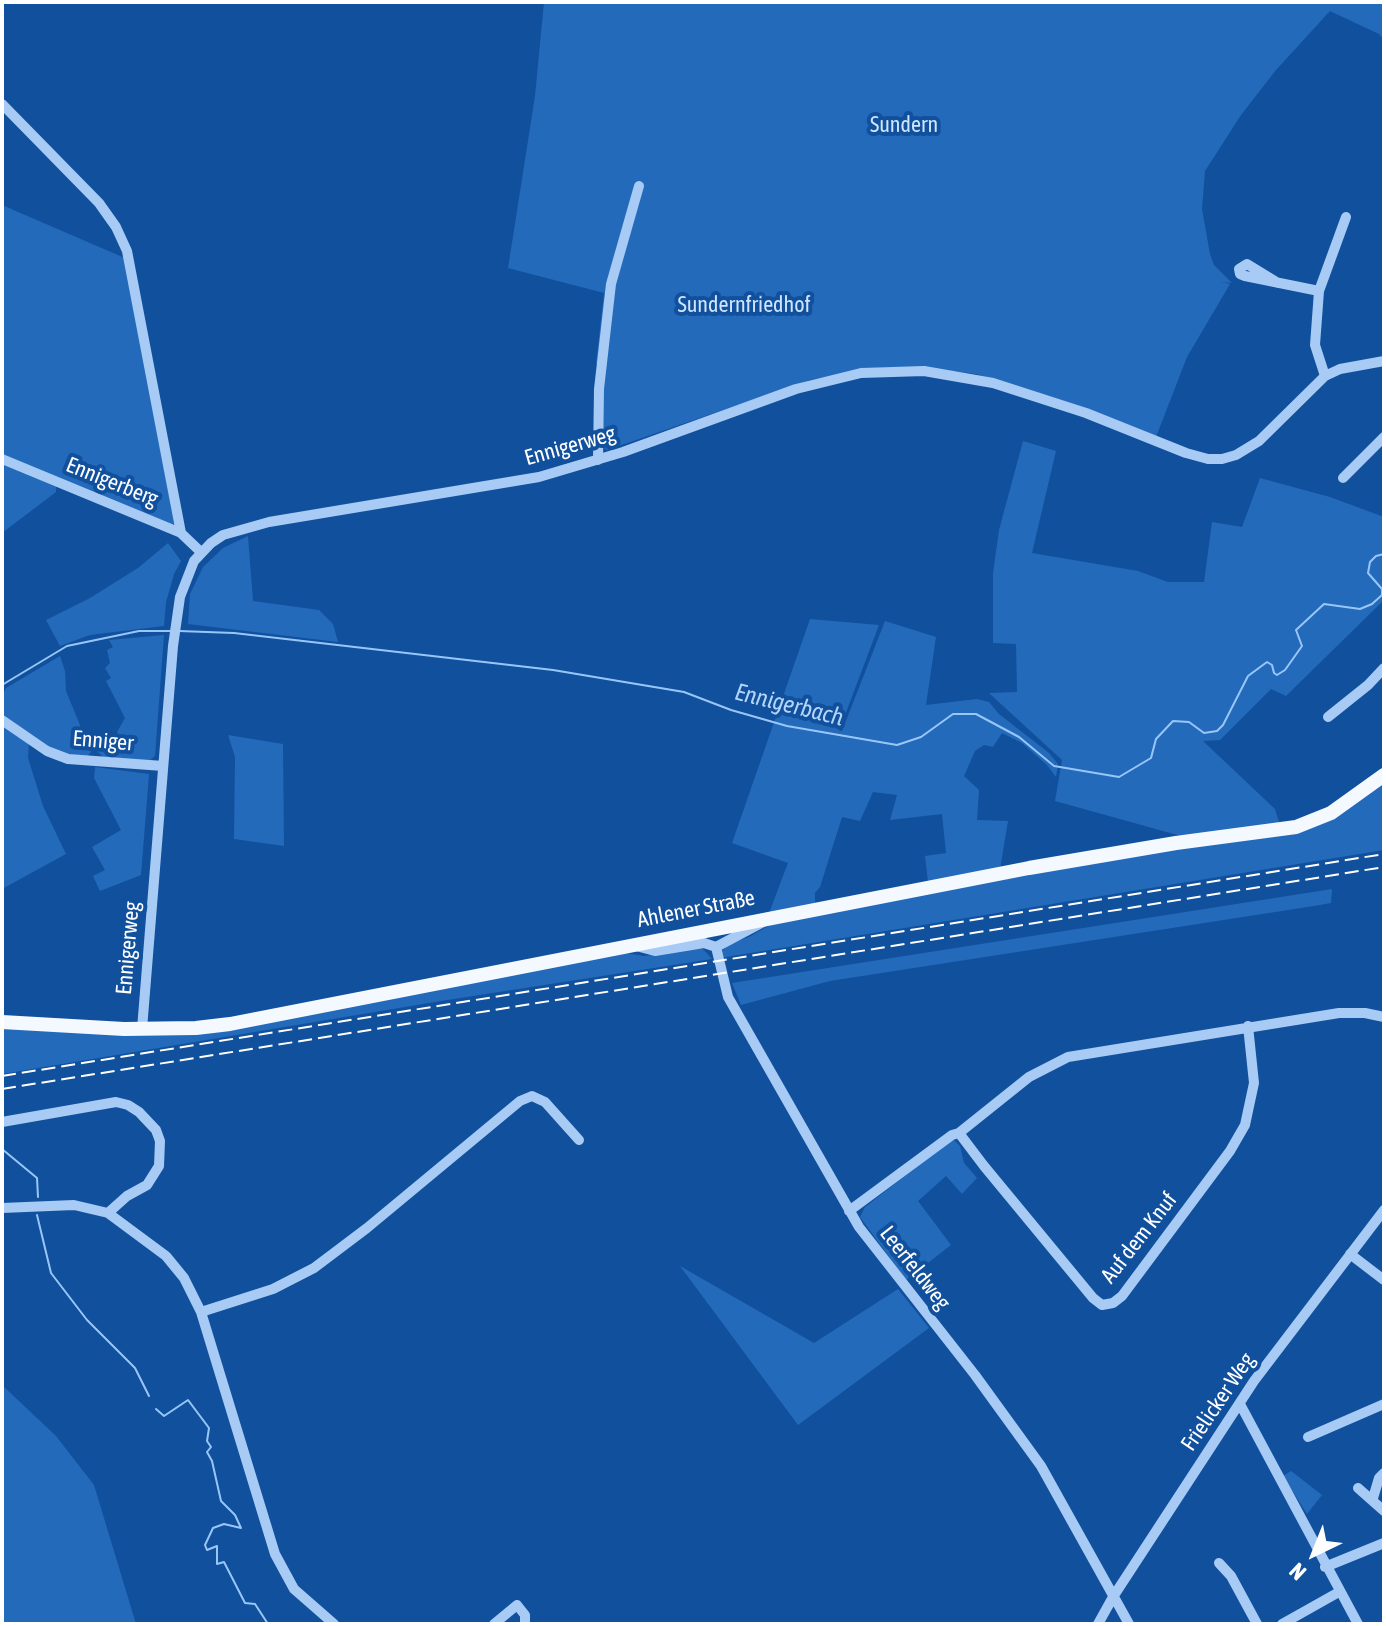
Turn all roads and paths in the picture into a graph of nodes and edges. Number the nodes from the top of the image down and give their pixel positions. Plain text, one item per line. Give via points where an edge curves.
1 (2, 104) edge
2 (639, 186) dead end
3 (1346, 217) dead end
4 (1278, 283) dead end
5 (1319, 291) junction
6 (1384, 361) edge
7 (1325, 376) junction
8 (1384, 437) edge
9 (2, 459) edge
10 (598, 460) junction
11 (1343, 478) dead end
12 (181, 533) junction
13 (201, 552) junction
14 (1384, 668) edge
15 (1328, 717) dead end
16 (2, 720) edge
17 (163, 766) junction
18 (1384, 775) edge
19 (770, 917) junction
20 (630, 944) junction
21 (716, 947) junction
22 (1384, 1017) edge
23 (2, 1022) edge
24 (1248, 1026) junction
25 (142, 1029) junction
26 (2, 1122) edge
27 (959, 1133) junction
28 (579, 1140) dead end
29 (2, 1208) edge
30 (1384, 1210) edge
31 (849, 1211) junction
32 (108, 1213) junction
33 (1350, 1254) junction
34 (1384, 1280) edge
35 (201, 1312) junction
36 (1240, 1404) junction
37 (1384, 1404) edge
38 (1308, 1437) dead end
39 (1384, 1473) edge
40 (1358, 1488) dead end
41 (1373, 1498) junction
42 (1384, 1511) edge
43 (1384, 1543) edge
44 (1219, 1563) dead end
45 (1325, 1567) junction
46 (1339, 1592) junction
47 (1113, 1597) junction
48 (499, 1623) edge
49 (334, 1624) edge
50 (525, 1624) edge
51 (1098, 1624) edge
52 (1129, 1624) edge
53 (1257, 1624) edge
54 (1282, 1624) edge
55 (1358, 1624) edge

1 - 12 street via 99,203 127,251
2 - 10 street via 611,284 599,389
3 - 5 street
4 - 5 street
5 - 7 street via 1315,345
6 - 7 street, Ennigerweg
7 - 10 street, Ennigerweg via 1259,441 1222,459 1186,453 993,383 896,371 861,373 796,389
8 - 11 street
9 - 12 street, Ennigerberg
10 - 13 street, Ennigerweg via 539,477 269,522 223,535
12 - 13 street, Ennigerberg
13 - 17 street, Ennigerweg via 180,597
14 - 15 street
16 - 17 street, Enniger via 68,759
17 - 25 street, Ennigerweg
18 - 19 main road, Ahlener Straße via 1331,813 1296,827 1059,863
19 - 20 main road, Ahlener Straße
19 - 21 street
20 - 21 street via 655,951 704,943
20 - 25 main road, Ahlener Straße via 230,1024
21 - 31 street, Leerfeldweg via 728,997
22 - 24 street via 1339,1013
23 - 25 main road, Ahlener Straße
24 - 27 street via 1068,1057 1029,1077
24 - 27 street, Auf dem Knuf via 1254,1083 1245,1125 1113,1303 1102,1305 1093,1298
26 - 32 street via 116,1102 139,1112 156,1130 159,1166 147,1185
27 - 31 street
28 - 35 street via 545,1102 532,1096 520,1101 324,1261 273,1289
29 - 32 street via 74,1205
30 - 33 street, Frielicker Weg
31 - 47 street, Leerfeldweg via 1025,1443
32 - 35 street via 166,1256
33 - 34 street
33 - 36 street, Frielicker Weg
35 - 49 street via 275,1554 294,1589
36 - 45 street
36 - 47 street, Frielicker Weg
37 - 38 street
39 - 41 street
40 - 41 street
41 - 42 street
43 - 45 street
44 - 53 street
45 - 46 street
46 - 54 street
46 - 55 street
47 - 51 street, Frielicker Weg
47 - 52 street, Leerfeldweg
48 - 50 street via 517,1605

